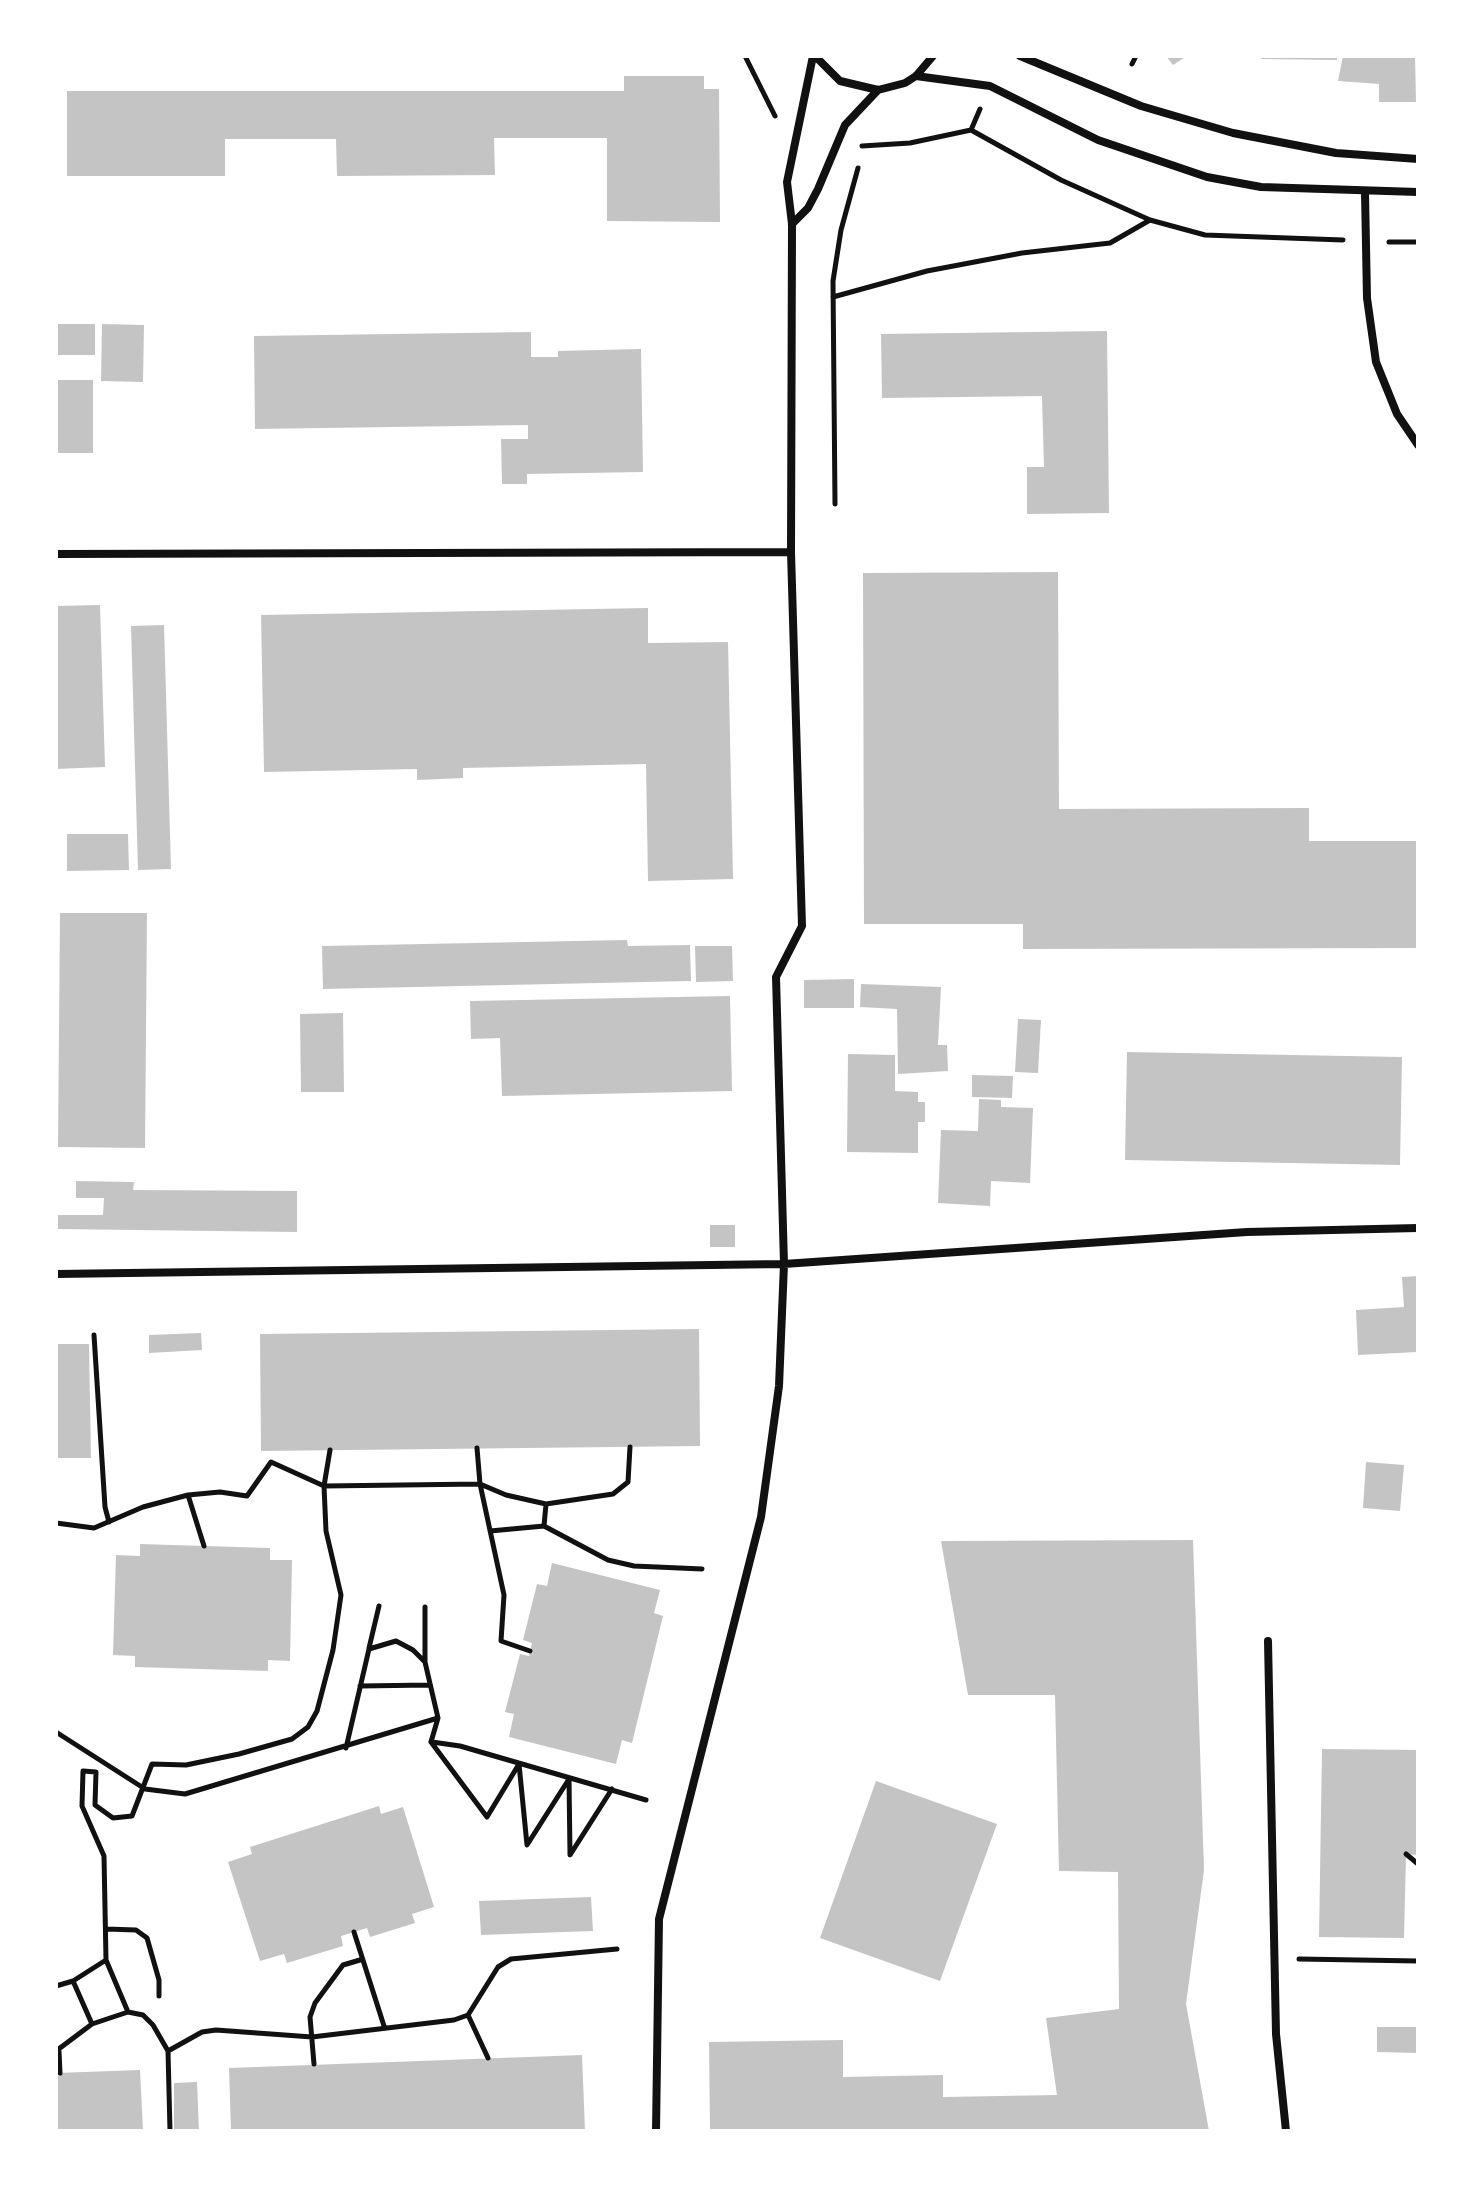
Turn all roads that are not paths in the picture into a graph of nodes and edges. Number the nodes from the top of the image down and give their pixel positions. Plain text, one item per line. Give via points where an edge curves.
1 (814, 56) edge
2 (933, 56) edge
3 (1020, 56) edge
4 (916, 76) junction
5 (878, 90) junction
6 (1418, 159) edge
7 (1418, 192) edge
8 (1365, 193) junction
9 (792, 224) junction
10 (1418, 445) edge
11 (791, 552) junction
12 (56, 554) edge
13 (1418, 1228) edge
14 (784, 1264) junction
15 (56, 1274) edge
16 (1268, 1641) dead end
17 (656, 2131) edge
18 (1286, 2131) edge

1 - 5 street via 840,81
1 - 9 street via 787,182
2 - 4 street
3 - 6 street via 1141,106 1233,133 1336,153
4 - 5 street
4 - 8 street via 990,86 1098,140 1207,177 1261,187
5 - 9 street via 845,125 808,208
7 - 8 street
8 - 10 street via 1364,241 1376,362 1397,414
9 - 11 street
11 - 12 street
11 - 14 street via 802,926 776,977
13 - 14 street via 1247,1232
14 - 15 street
14 - 17 street via 779,1386 761,1517 659,1919
16 - 18 street via 1276,2034

